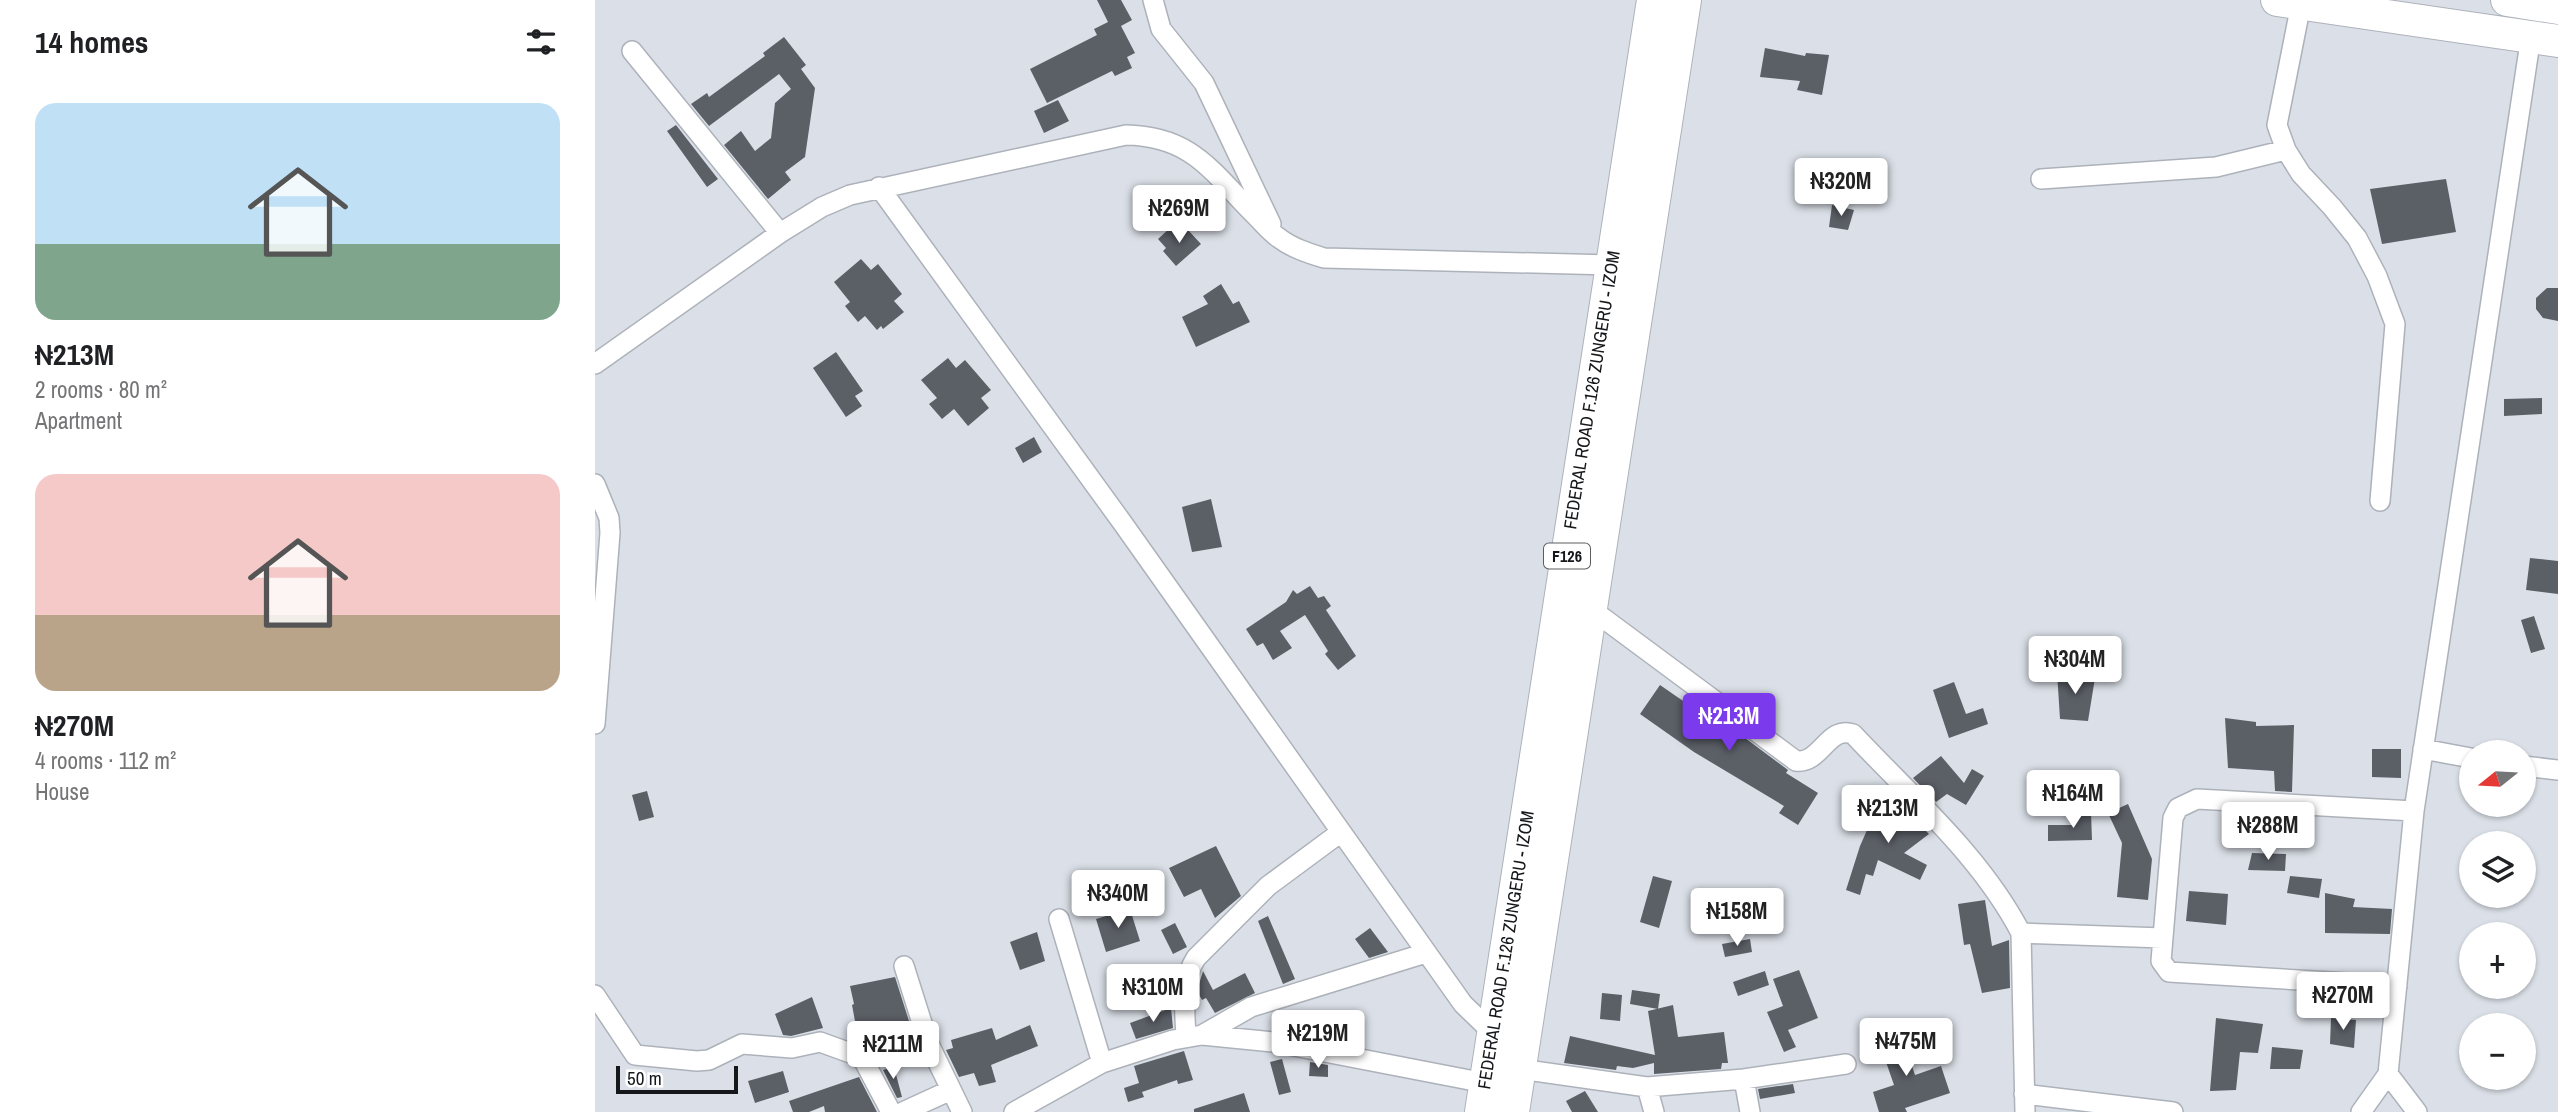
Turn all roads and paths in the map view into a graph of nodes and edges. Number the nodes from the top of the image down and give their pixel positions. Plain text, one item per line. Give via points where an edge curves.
1 (1153, 0) edge
2 (1653, 0) edge
3 (1685, 0) edge
4 (1692, 0) edge
5 (2507, 0) edge
6 (2289, 2) edge
7 (2558, 8) edge
8 (1680, 31) junction
9 (2544, 39) edge
10 (632, 51) dead end
11 (2286, 150) junction
12 (2041, 179) dead end
13 (879, 187) junction
14 (780, 233) junction
15 (1278, 238) junction
16 (1612, 265) junction
17 (595, 363) edge
18 (595, 484) edge
19 (2380, 501) dead end
20 (1591, 610) junction
21 (595, 724) edge
22 (2423, 750) junction
23 (2459, 756) edge
24 (2536, 767) edge
25 (2558, 770) edge
26 (2414, 811) junction
27 (1341, 832) junction
28 (1059, 919) dead end
29 (2021, 933) junction
30 (2163, 938) junction
31 (1426, 953) junction
32 (904, 967) dead end
33 (2397, 985) junction
34 (595, 995) edge
35 (1493, 1033) junction
36 (1194, 1036) junction
37 (1522, 1054) junction
38 (1102, 1063) junction
39 (1846, 1064) dead end
40 (2388, 1074) junction
41 (1744, 1079) junction
42 (1647, 1087) junction
43 (951, 1090) junction
44 (1483, 1098) edge
45 (2024, 1103) edge
46 (891, 1112) edge
47 (903, 1112) edge
48 (962, 1112) edge
49 (1014, 1112) edge
50 (1513, 1112) edge
51 (1654, 1112) edge
52 (1750, 1112) edge
53 (2173, 1112) edge
54 (2361, 1112) edge
55 (2417, 1112) edge

1 - 15 street via 1161,29 1204,83
2 - 16 main road, FEDERAL ROAD F.126 ZUNGERU - IZOM / F126
3 - 8 main road, FEDERAL ROAD F.126 ZUNGERU - IZOM / F126
4 - 8 main road
5 - 7 main road
6 - 9 main road
6 - 11 street via 2277,125
8 - 20 main road, FEDERAL ROAD F.126 ZUNGERU - IZOM / F126
9 - 22 street
10 - 14 street
11 - 12 street via 2216,167
11 - 19 street via 2357,238 2395,324
13 - 14 street via 822,207
13 - 15 street via 1126,135 1151,135 1193,153
13 - 27 street
14 - 17 street
15 - 16 street via 1324,258
16 - 35 main road, FEDERAL ROAD F.126 ZUNGERU - IZOM / F126
18 - 21 street via 610,533
20 - 29 street via 1796,761 1811,759 1835,735 1853,734 1979,867 2003,898
20 - 37 main road, FEDERAL ROAD F.126 ZUNGERU - IZOM / F126
22 - 23 street
22 - 26 street
24 - 25 street
26 - 30 street via 2197,799 2186,803 2173,818
26 - 33 street
27 - 31 street
27 - 36 street via 1268,886 1196,958 1184,985
28 - 38 street
29 - 30 street
29 - 45 street
30 - 33 street via 2161,961 2169,972
31 - 35 street via 1463,1004
31 - 36 street via 1251,1007
32 - 43 street via 928,1042
33 - 40 street
34 - 46 street via 635,1055 697,1062 742,1044 792,1048 820,1042 864,1061
35 - 37 street
35 - 44 main road, FEDERAL ROAD F.126 ZUNGERU - IZOM / F126
36 - 38 street
36 - 44 street via 1273,1042
37 - 42 street
37 - 50 main road, FEDERAL ROAD F.126 ZUNGERU - IZOM / F126
38 - 49 street
39 - 41 street
40 - 54 street
40 - 55 street
41 - 42 street
41 - 52 street
42 - 51 street
43 - 47 street
43 - 48 street
45 - 53 street

